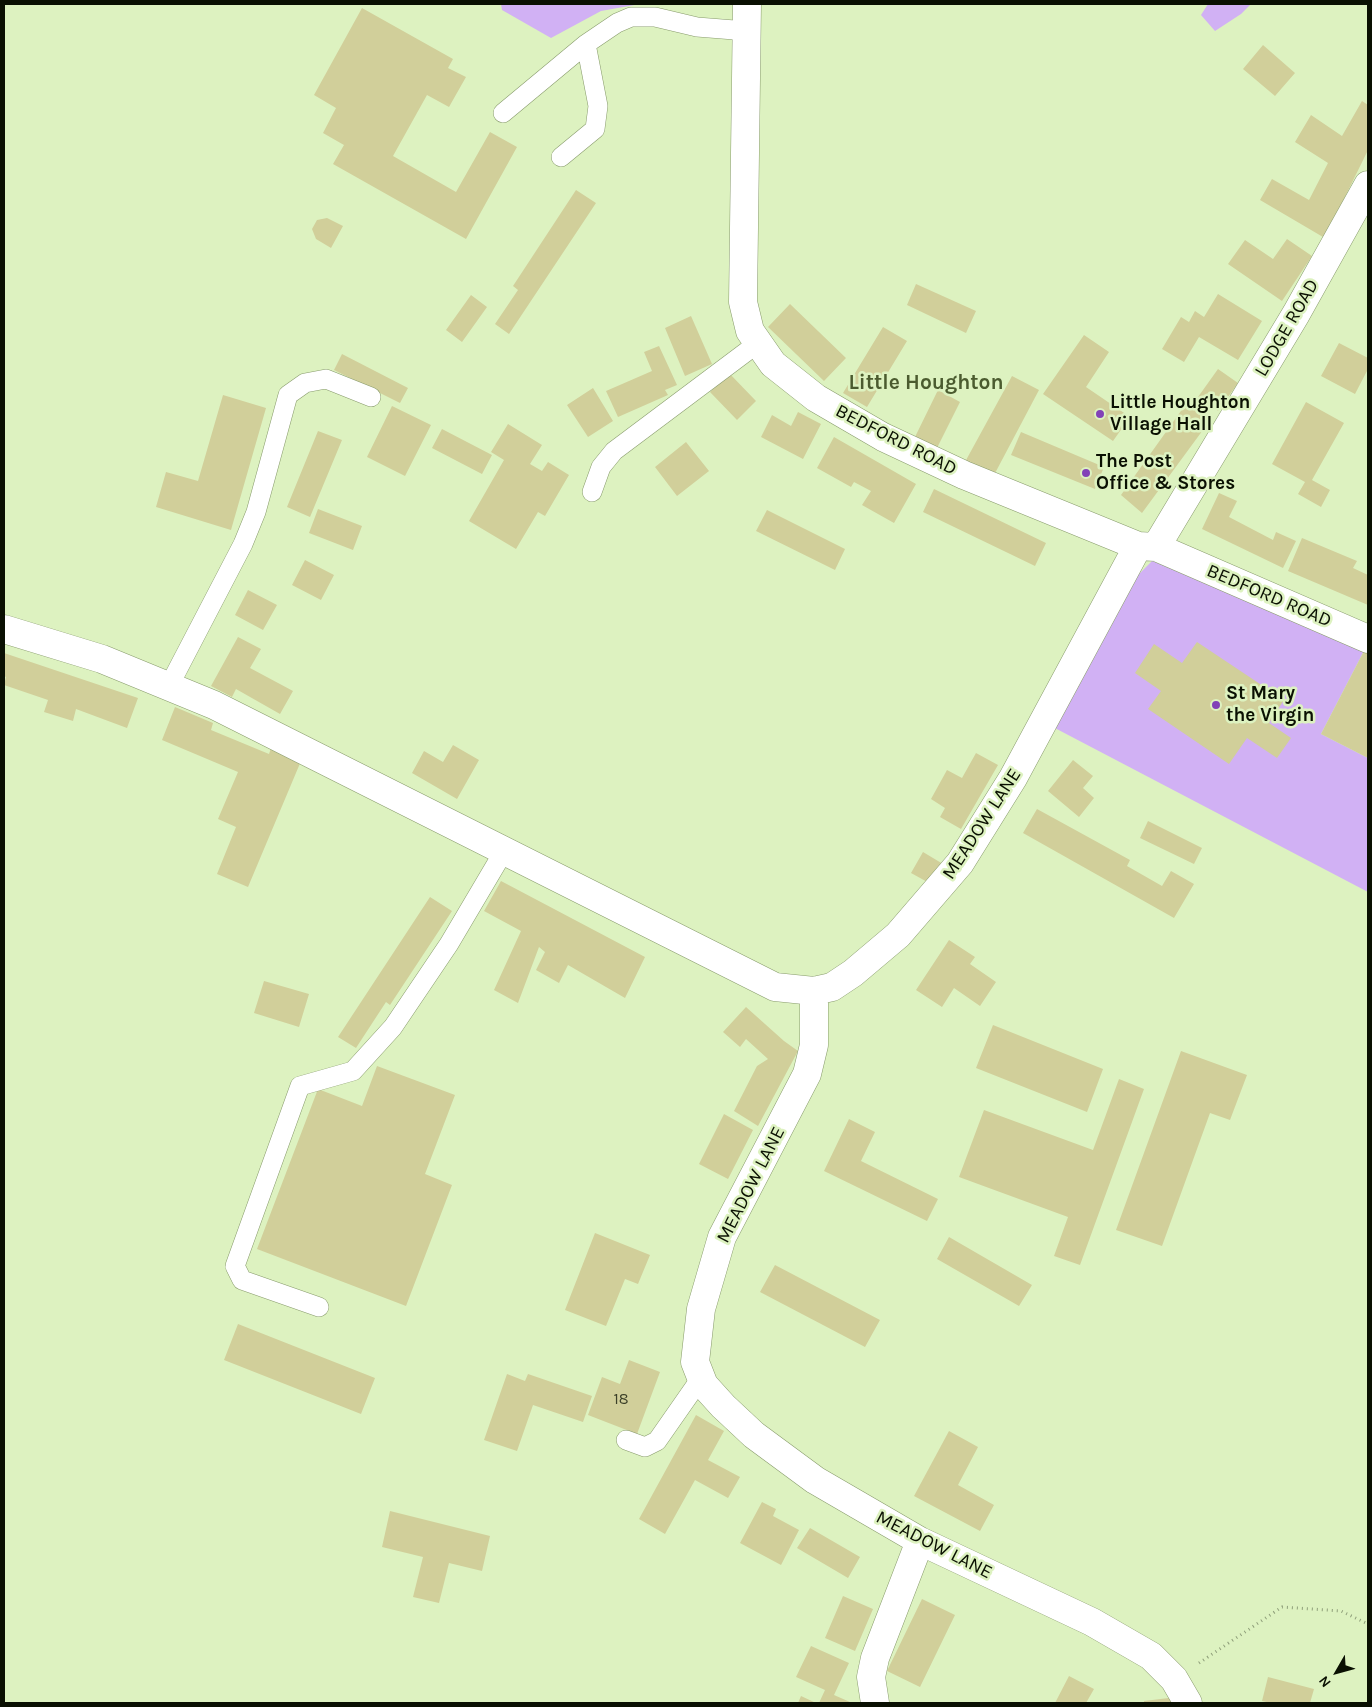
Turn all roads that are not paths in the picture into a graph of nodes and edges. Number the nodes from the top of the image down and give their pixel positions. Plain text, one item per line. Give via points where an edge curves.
1 (747, 4) edge
2 (747, 31) junction
3 (586, 44) junction
4 (503, 112) dead end
5 (561, 157) dead end
6 (1368, 185) edge
7 (758, 343) junction
8 (371, 397) dead end
9 (592, 492) dead end
10 (1147, 546) junction
11 (4, 629) edge
12 (1368, 639) edge
13 (169, 686) junction
14 (504, 851) junction
15 (814, 991) junction
16 (319, 1308) dead end
17 (701, 1378) junction
18 (626, 1440) dead end
19 (920, 1541) junction
20 (875, 1703) edge
21 (1188, 1703) edge

1 - 2 street, BEDFORD ROAD
2 - 3 lane via 631,17
2 - 7 street, BEDFORD ROAD via 744,302 750,330
3 - 4 lane
3 - 5 lane via 598,106 595,129
6 - 10 street, LODGE ROAD via 1296,314
7 - 9 lane via 614,451 601,467
7 - 10 street, BEDFORD ROAD via 773,364 816,398 883,436 964,475
8 - 13 lane via 326,379 305,383 288,395 256,512 243,544
10 - 12 street, BEDFORD ROAD
10 - 15 street, MEADOW LANE via 960,863 898,935 832,987
11 - 13 street via 102,659
13 - 14 street via 214,705
14 - 15 street via 775,987
14 - 16 lane via 449,944 393,1027 353,1071 300,1086 235,1266 242,1280
15 - 17 street, MEADOW LANE via 814,1045 807,1074 722,1237 701,1309 695,1362
17 - 18 lane via 657,1441 645,1446
17 - 19 street, MEADOW LANE via 723,1406 754,1435 815,1480
19 - 20 street via 875,1658 871,1677
19 - 21 street, MEADOW LANE via 1092,1622 1151,1656 1174,1679

